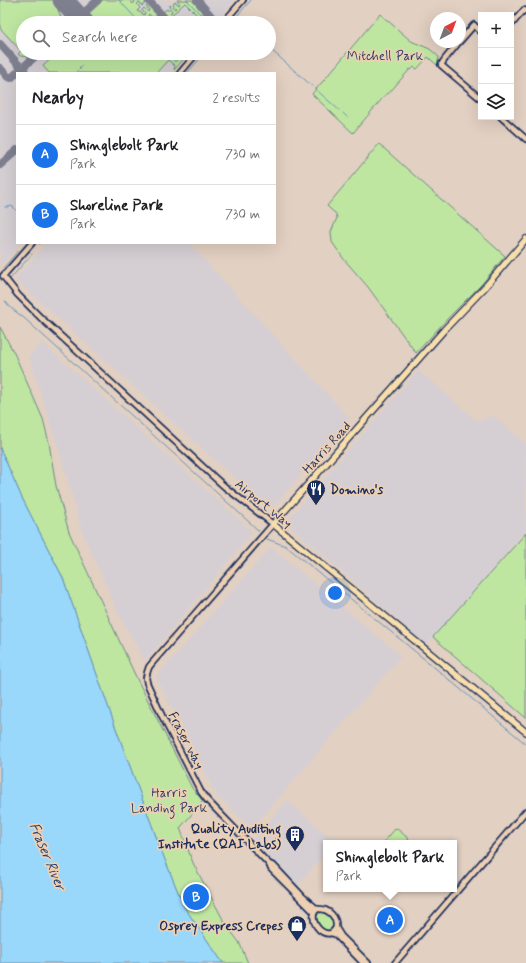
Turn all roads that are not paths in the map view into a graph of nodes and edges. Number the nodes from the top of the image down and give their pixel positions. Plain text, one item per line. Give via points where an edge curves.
1 (243, 0) edge
2 (525, 11) edge
3 (229, 16) edge
4 (514, 22) edge
5 (478, 29) edge
6 (466, 35) edge
7 (454, 48) edge
8 (191, 60) edge
9 (181, 72) edge
10 (478, 97) edge
11 (504, 120) edge
12 (526, 139) edge
13 (526, 239) edge
14 (31, 244) edge
15 (273, 524) junction
16 (147, 673) joint
17 (526, 732) edge
18 (526, 811) edge
19 (457, 891) edge
20 (456, 892) edge
21 (316, 911) junction
22 (336, 928) junction
23 (331, 932) junction
24 (363, 963) edge
25 (368, 963) edge
26 (395, 963) edge

1 - 3 street
2 - 4 street
5 - 6 street via 474,26
7 - 10 street via 441,65
8 - 9 street
11 - 12 street
13 - 15 main road, Harris Road
14 - 15 street, Airport Way via 3,276 26,303 225,487
15 - 16 street, Harris Road via 153,662
15 - 17 main road, Airport Way
16 - 21 street, Fraser Way via 147,683 152,695 201,792 271,869
18 - 19 street
20 - 26 street
21 - 22 street via 324,909 331,914 336,920
21 - 23 street via 313,919 317,926 322,932
22 - 23 street
22 - 25 street
23 - 24 street

